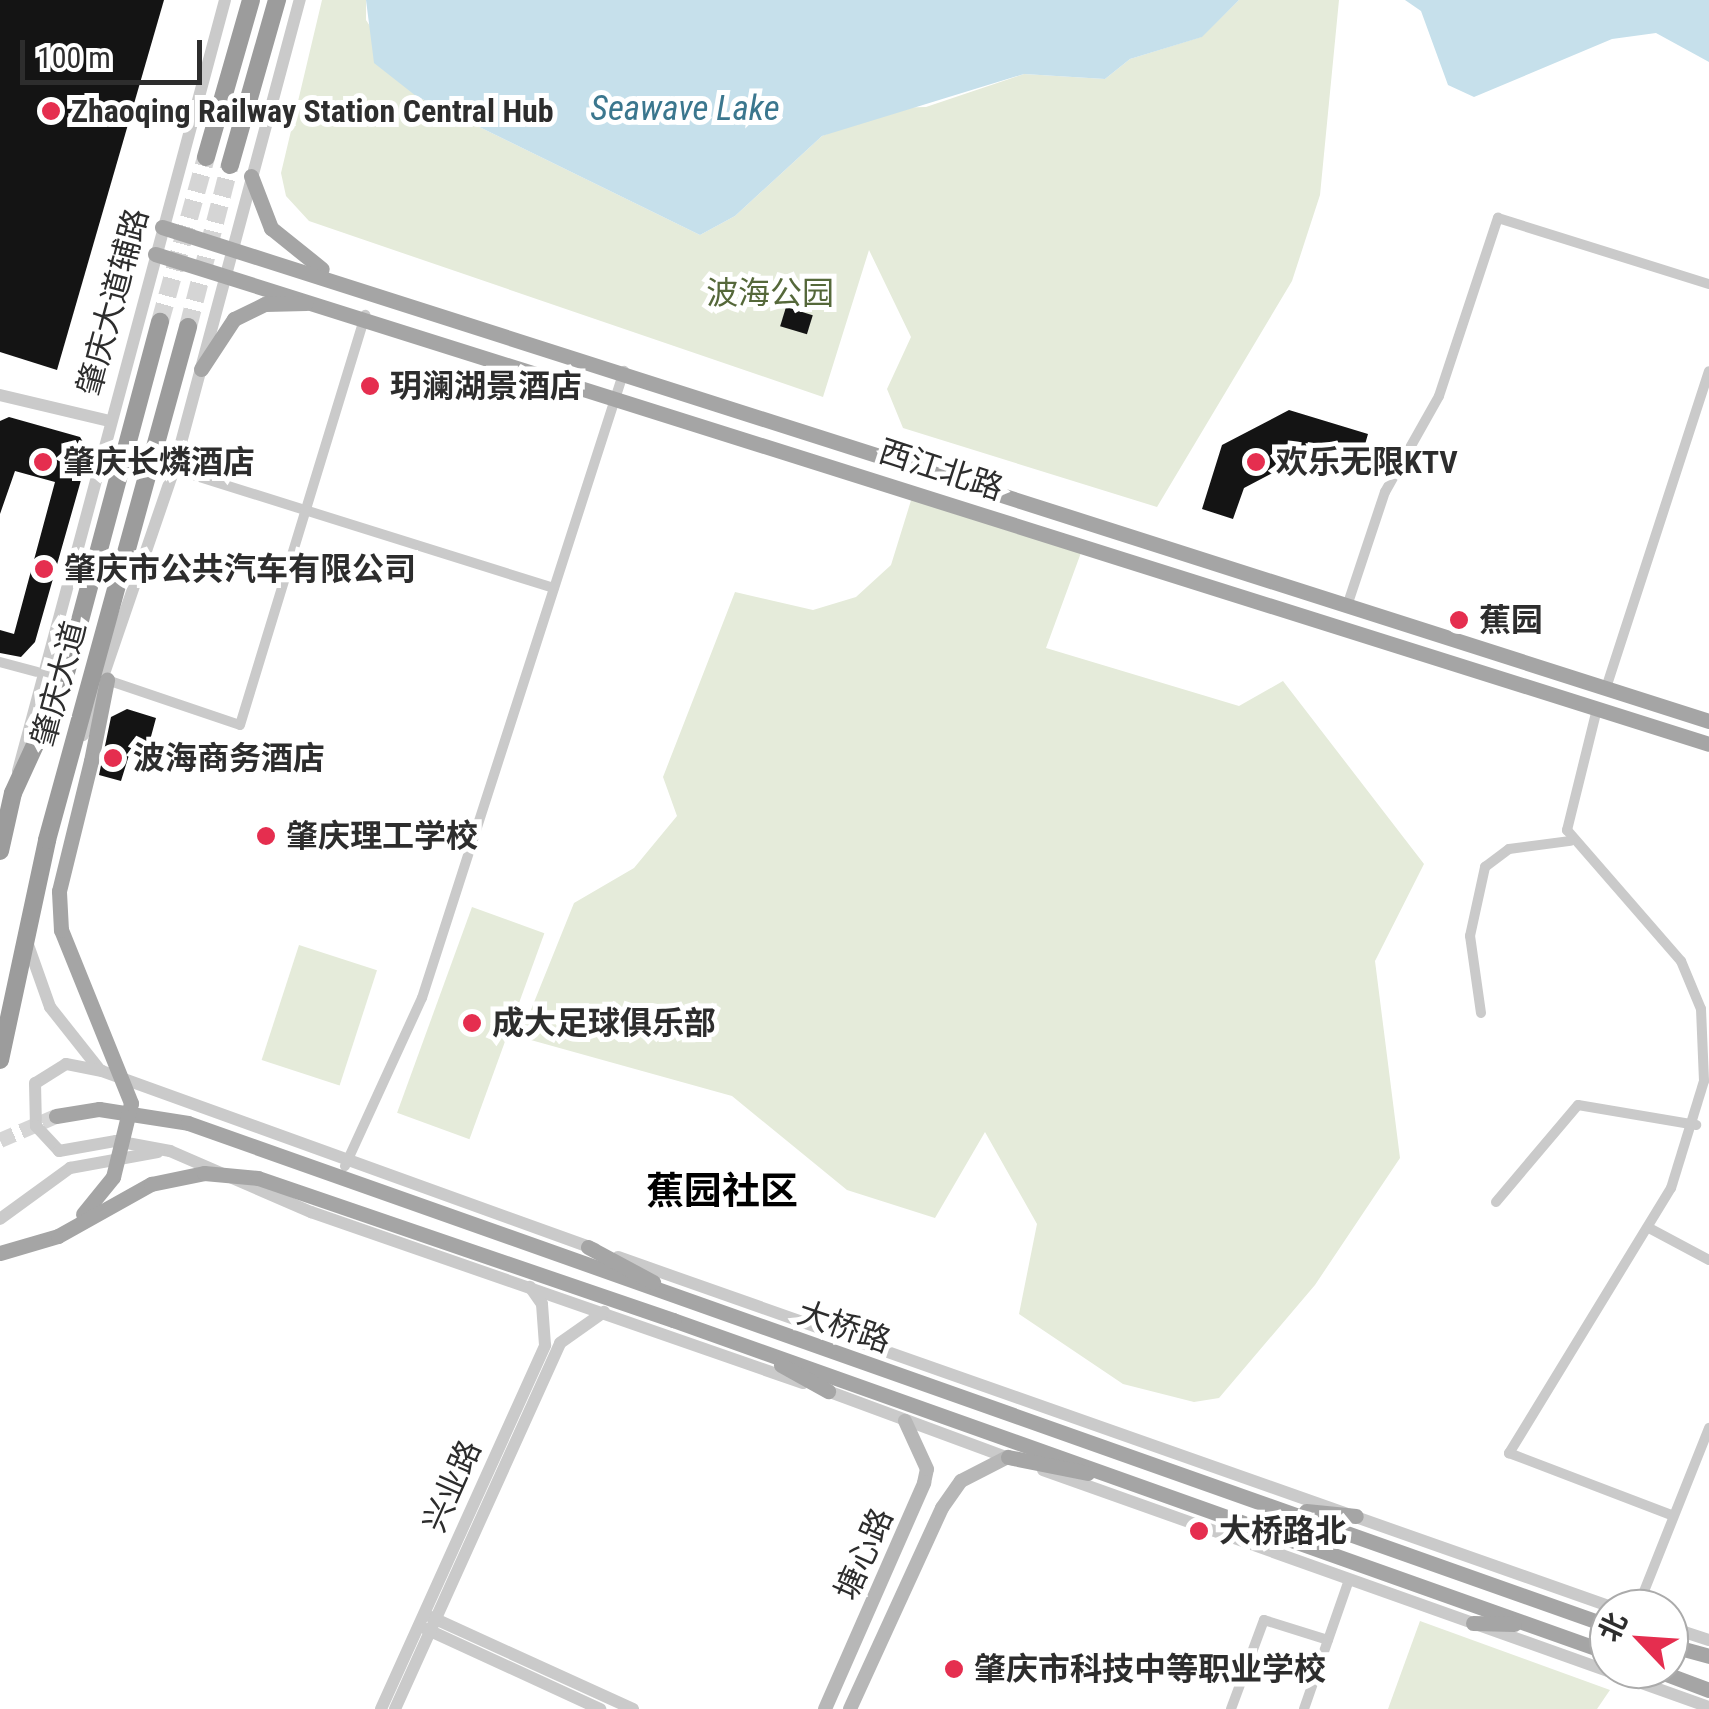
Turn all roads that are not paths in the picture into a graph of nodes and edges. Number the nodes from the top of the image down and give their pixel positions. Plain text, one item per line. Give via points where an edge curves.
1 (225, 0) edge
2 (251, 0) edge
3 (277, 0) edge
4 (300, 0) edge
5 (206, 157) tunnel mouth
6 (230, 165) tunnel mouth
7 (251, 176) junction
8 (162, 227) junction
9 (233, 248) junction
10 (155, 254) junction
11 (226, 274) junction
12 (334, 277) junction
13 (1709, 284) edge
14 (326, 303) junction
15 (366, 315) junction
16 (160, 322) tunnel mouth
17 (188, 328) tunnel mouth
18 (201, 369) junction
19 (624, 371) junction
20 (1709, 371) edge
21 (0, 395) edge
22 (617, 397) junction
23 (109, 422) junction
24 (174, 468) junction
25 (302, 509) junction
26 (1253, 573) junction
27 (554, 588) junction
28 (1246, 595) junction
29 (1348, 603) junction
30 (0, 662) edge
31 (37, 672) junction
32 (107, 680) junction
33 (1606, 688) junction
34 (1597, 709) junction
35 (1709, 720) edge
36 (1709, 744) edge
37 (64, 777) junction
38 (14, 793) junction
39 (0, 825) edge
40 (1570, 842) junction
41 (0, 851) edge
42 (26, 939) junction
43 (1481, 1013) dead end
44 (0, 1060) edge
45 (102, 1071) junction
46 (56, 1116) tunnel mouth
47 (1696, 1125) junction
48 (170, 1151) junction
49 (345, 1166) junction
50 (1496, 1202) dead end
51 (0, 1219) edge
52 (1649, 1228) junction
53 (58, 1236) junction
54 (588, 1247) junction
55 (0, 1253) edge
56 (1709, 1260) edge
57 (528, 1285) junction
58 (604, 1312) junction
59 (720, 1312) junction
60 (748, 1346) junction
61 (828, 1391) junction
62 (905, 1421) junction
63 (1709, 1428) edge
64 (1008, 1457) junction
65 (1142, 1484) junction
66 (1282, 1509) junction
67 (1356, 1516) junction
68 (1671, 1516) junction
69 (1349, 1580) junction
70 (1644, 1589) edge
71 (1589, 1599) edge
72 (1589, 1619) edge
73 (428, 1622) junction
74 (1473, 1623) junction
75 (1529, 1624) junction
76 (1328, 1640) junction
77 (1589, 1646) edge
78 (1709, 1707) edge
79 (380, 1709) edge
80 (394, 1709) edge
81 (600, 1709) edge
82 (634, 1709) edge
83 (825, 1709) edge
84 (850, 1709) edge
85 (1231, 1709) edge
86 (1304, 1709) edge

1 - 8 street, 肇庆大道辅路
2 - 5 highway
3 - 6 highway
4 - 7 street
7 - 9 street
7 - 12 main road via 271,228
8 - 9 main road, 西江北路
8 - 10 street, 肇庆大道辅路
9 - 11 street
9 - 12 main road, 西江北路
10 - 11 main road, 西江北路
10 - 23 street, 肇庆大道辅路
11 - 14 main road, 西江北路
11 - 18 street
12 - 14 main road
12 - 19 main road, 西江北路
13 - 29 street via 1498,218 1439,396 1385,492
14 - 15 main road, 西江北路
14 - 18 main road via 248,310
15 - 22 main road, 西江北路
15 - 25 street
16 - 38 highway, 肇庆大道 via 63,684
17 - 37 highway, 肇庆大道
18 - 24 street
19 - 22 street
19 - 26 main road, 西江北路
20 - 33 street
21 - 23 street
22 - 27 street
22 - 28 main road, 西江北路
23 - 31 street, 肇庆大道辅路
24 - 25 street
24 - 32 street
25 - 27 street
25 - 32 street via 240,725
26 - 28 main road
26 - 29 main road, 西江北路
27 - 49 street via 422,998
28 - 34 main road, 西江北路
29 - 33 main road, 西江北路
30 - 31 street
31 - 38 street, 肇庆大道辅路
32 - 37 street
32 - 53 main road, bridge via 58,891 61,930 127,1086 129,1133 113,1177
33 - 35 main road, 西江北路
34 - 36 main road, 西江北路
34 - 40 street
37 - 42 highway, 肇庆大道
38 - 39 main road
38 - 41 highway, 肇庆大道
40 - 43 street via 1509,849 1486,867 1470,936
40 - 47 street via 1681,961 1707,1054
42 - 44 highway, 肇庆大道
42 - 45 street via 50,1007
45 - 48 street via 66,1064 41,1076 32,1097 43,1140 59,1151 116,1141
45 - 49 street
46 - 59 main road, 大桥路 via 99,1110 188,1122
47 - 50 street via 1578,1105
47 - 52 street
48 - 51 street via 70,1168
48 - 57 street via 310,1212
49 - 54 street
52 - 56 street
52 - 68 street via 1509,1453
53 - 55 main road, 大桥路
53 - 60 main road, 大桥路, bridge via 151,1184 204,1173 258,1178
54 - 59 main road
54 - 67 street
57 - 58 street
57 - 73 street, 兴业路 via 542,1304 545,1345
58 - 61 street
58 - 73 street, 兴业路 via 560,1343
59 - 66 main road, 大桥路
60 - 61 main road
60 - 65 main road, 大桥路
61 - 62 street
62 - 64 street
62 - 83 main road, 塘心路 via 927,1468 924,1483
63 - 68 street
64 - 65 main road
64 - 69 street
64 - 84 main road, 塘心路 via 962,1481 942,1508
65 - 75 main road, 大桥路
66 - 67 main road
66 - 72 main road, 大桥路
67 - 71 street
68 - 70 street
69 - 74 street
69 - 76 street
73 - 79 street, 兴业路
73 - 80 street, 兴业路
73 - 81 street
73 - 82 street
74 - 75 main road
74 - 78 street
75 - 77 main road, 大桥路
76 - 85 street via 1264,1620
76 - 86 street

